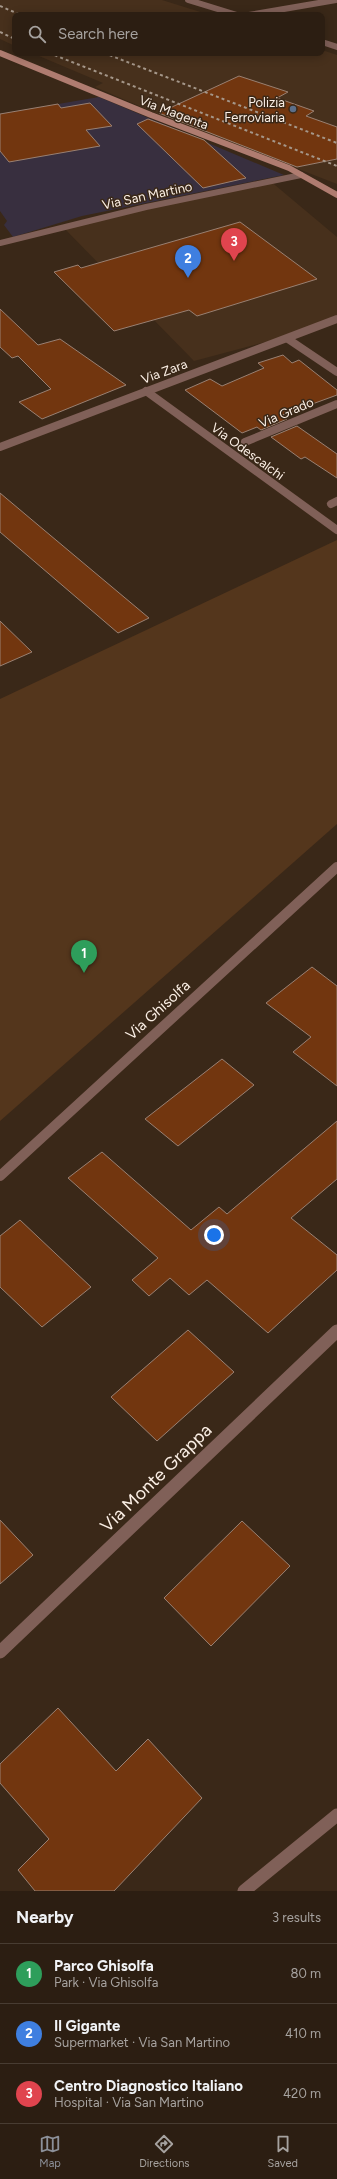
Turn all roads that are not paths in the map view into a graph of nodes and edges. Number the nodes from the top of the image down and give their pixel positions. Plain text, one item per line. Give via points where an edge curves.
1 (188, 0) edge
2 (336, 0) edge
3 (319, 1) edge
4 (228, 12) edge
5 (264, 12) edge
6 (325, 43) edge
7 (337, 47) edge
8 (0, 53) edge
9 (301, 175) junction
10 (337, 195) edge
11 (0, 243) edge
12 (337, 319) edge
13 (288, 339) junction
14 (337, 372) edge
15 (146, 391) junction
16 (337, 404) edge
17 (245, 442) dead end
18 (0, 447) edge
19 (337, 530) edge
20 (337, 867) edge
21 (0, 1176) edge
22 (337, 1331) edge
23 (0, 1652) edge
24 (337, 1815) edge
25 (244, 1891) edge

1 - 4 street
2 - 3 street
3 - 5 street
6 - 7 street
8 - 9 street, Via Magenta
9 - 10 street, Via Magenta
9 - 11 street, Via San Martino via 138,209
12 - 13 street, Via Zara
13 - 14 street
13 - 15 street, Via Zara
15 - 18 street, Via Zara
15 - 19 street, Via Odescalchi
16 - 17 street, Via Grado
20 - 21 street, Via Ghisolfa
22 - 23 street, Via Monte Grappa
24 - 25 street

